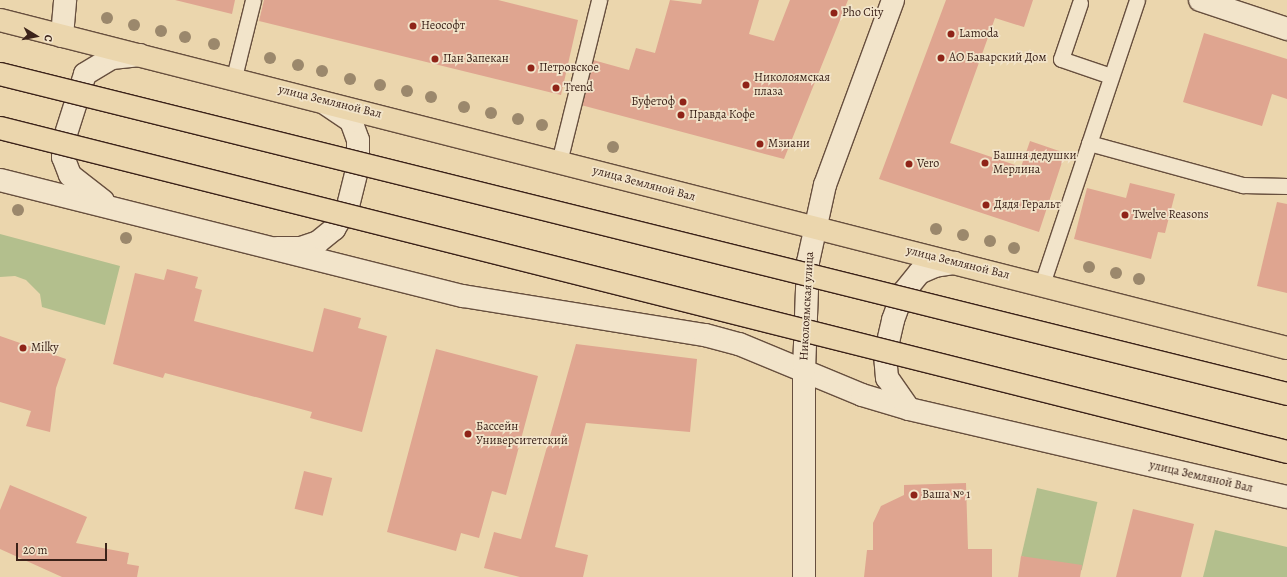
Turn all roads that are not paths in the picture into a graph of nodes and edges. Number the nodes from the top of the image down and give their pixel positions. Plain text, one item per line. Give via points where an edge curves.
1 (65, 0) edge
2 (252, 0) edge
3 (599, 0) edge
4 (893, 0) edge
5 (1137, 0) edge
6 (1200, 0) edge
7 (1080, 3) dead end
8 (0, 20) edge
9 (1287, 29) edge
10 (62, 36) junction
11 (143, 55) junction
12 (0, 74) edge
13 (1111, 76) junction
14 (234, 77) junction
15 (311, 97) junction
16 (0, 128) edge
17 (1089, 143) junction
18 (559, 162) junction
19 (2, 182) edge
20 (1287, 186) edge
21 (115, 208) junction
22 (814, 228) junction
23 (270, 248) junction
24 (955, 263) junction
25 (1042, 284) junction
26 (1287, 348) edge
27 (804, 371) junction
28 (1287, 394) edge
29 (909, 409) junction
30 (1287, 452) edge
31 (1287, 497) edge
32 (804, 577) edge

1 - 10 main road
2 - 14 lane
3 - 18 lane
4 - 22 main road, Николоямская улица via 825,184
5 - 13 lane
6 - 9 main road
7 - 13 lane via 1061,59
8 - 10 main road, улица Земляной Вал
10 - 11 main road, улица Земляной Вал
11 - 14 main road, улица Земляной Вал
11 - 21 main road via 112,58 85,74 64,140 63,157 70,174 85,189
12 - 28 main road, bridge
13 - 17 lane
14 - 15 main road, улица Земляной Вал
15 - 18 main road, улица Земляной Вал
15 - 23 main road via 338,110 351,121 358,140 358,166 348,206 334,229 318,242 301,248
16 - 30 main road, bridge
17 - 20 lane via 1243,185
17 - 25 lane
18 - 22 main road, улица Земляной Вал
19 - 21 main road, улица Земляной Вал
21 - 23 main road, улица Земляной Вал
22 - 24 main road, улица Земляной Вал
22 - 27 main road, Николоямская улица via 808,262
23 - 27 main road, улица Земляной Вал via 463,296 706,335 739,344
24 - 25 main road, улица Земляной Вал
24 - 29 main road via 935,266 919,273 903,293 893,320 885,355 887,378
25 - 26 main road, улица Земляной Вал
27 - 29 main road, улица Земляной Вал via 862,395
27 - 32 main road, Николоямская улица
29 - 31 main road, улица Земляной Вал

